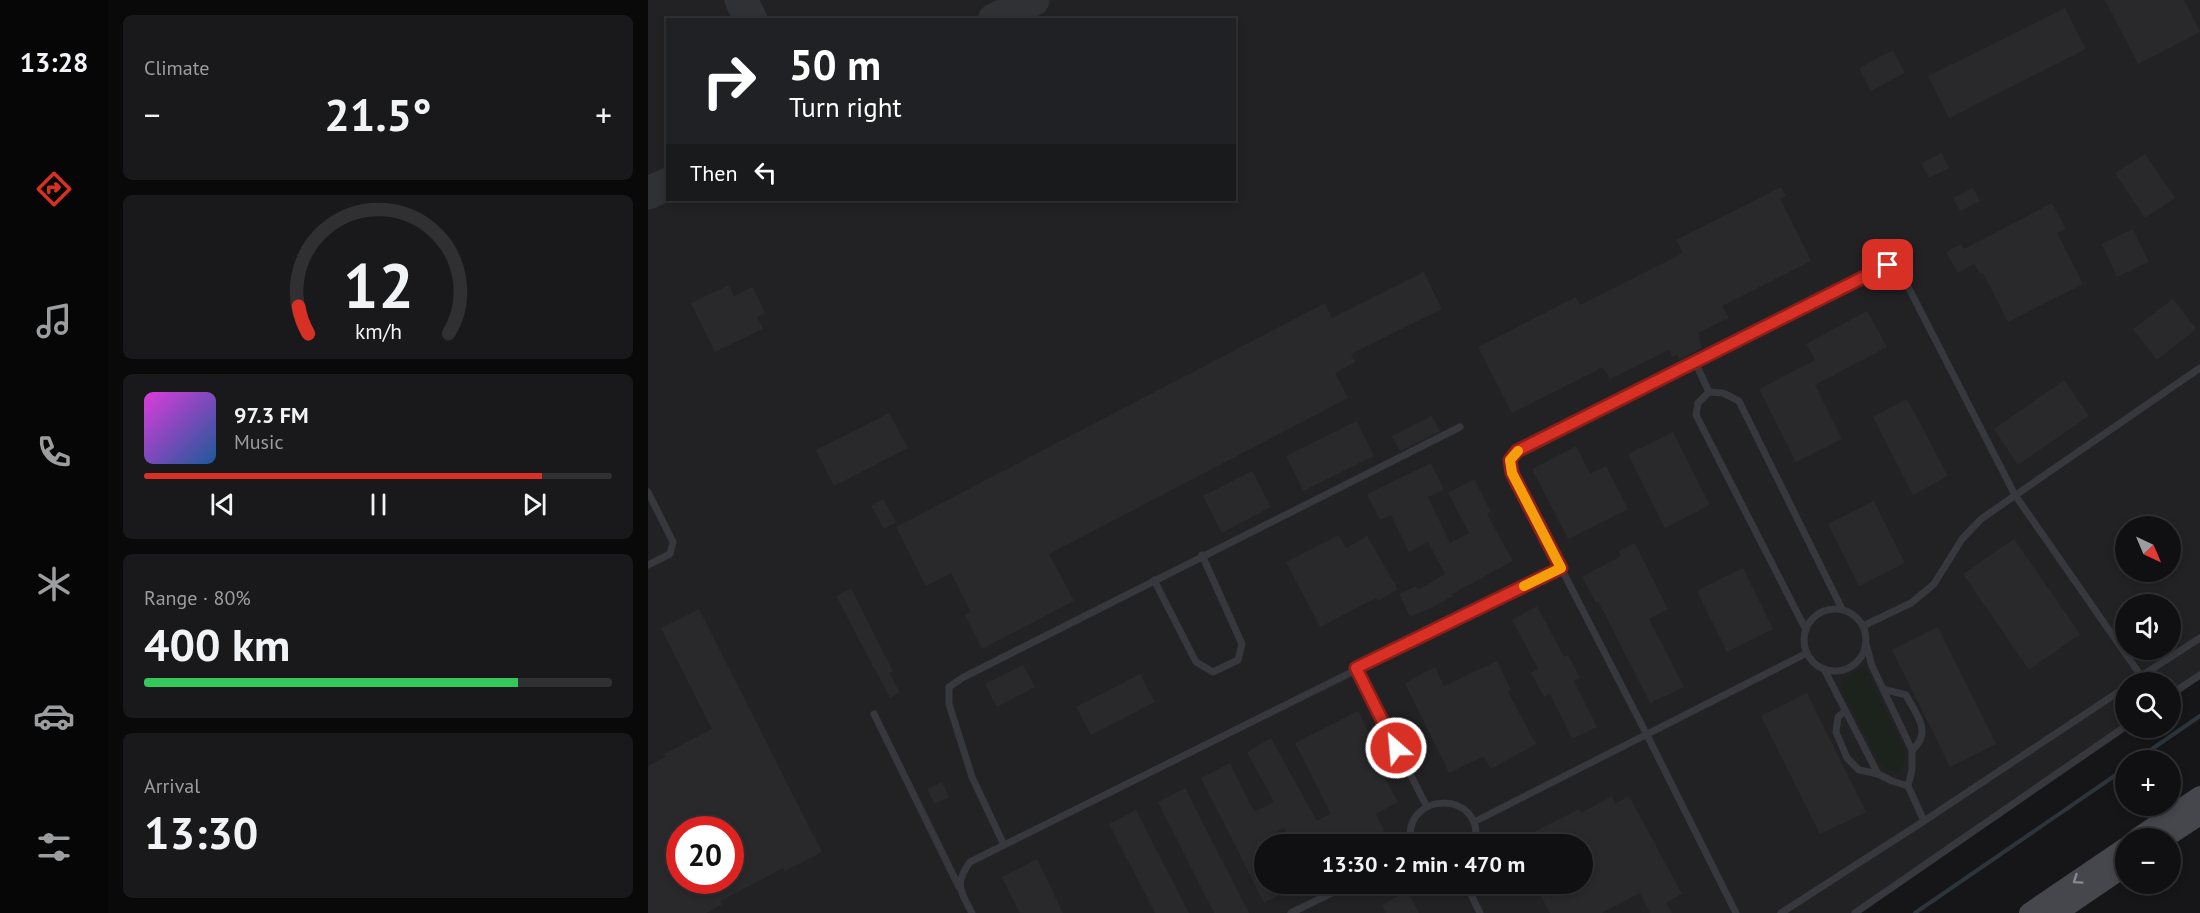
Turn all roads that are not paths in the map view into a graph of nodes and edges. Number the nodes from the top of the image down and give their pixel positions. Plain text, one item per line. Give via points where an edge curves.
1 (1695, 362) junction
2 (2200, 368) edge
3 (1709, 392) junction
4 (1460, 427) dead end
5 (648, 492) edge
6 (2015, 495) junction
7 (1202, 555) junction
8 (648, 566) edge
9 (1561, 568) junction
10 (1154, 580) junction
11 (1842, 609) junction
12 (1863, 626) junction
13 (1806, 630) junction
14 (2200, 638) edge
15 (1866, 644) junction
16 (1807, 653) junction
17 (1356, 668) junction
18 (1824, 669) junction
19 (2138, 672) edge
20 (2147, 672) edge
21 (2200, 675) edge
22 (2181, 688) edge
23 (1883, 689) junction
24 (2115, 694) edge
25 (1845, 711) junction
26 (874, 714) dead end
27 (2115, 734) edge
28 (1647, 735) junction
29 (1912, 750) junction
30 (1878, 774) junction
31 (1908, 786) junction
32 (2200, 796) edge
33 (1427, 807) junction
34 (2200, 815) edge
35 (1924, 821) junction
36 (1474, 822) junction
37 (2153, 828) edge
38 (2180, 828) edge
39 (1410, 834) edge
40 (1477, 834) edge
41 (1004, 845) junction
42 (2115, 854) edge
43 (2115, 873) edge
44 (959, 887) junction
45 (1330, 894) edge
46 (1471, 894) edge
47 (972, 913) edge
48 (1292, 913) edge
49 (1480, 913) edge
50 (1736, 913) edge
51 (1781, 913) edge
52 (1855, 913) edge
53 (2029, 913) edge
54 (2056, 913) edge

1 - 3 lane
1 - 6 lane via 1888,265 1900,271
1 - 9 lane via 1517,451 1510,460 1512,473
2 - 6 lane
3 - 11 lane via 1723,393 1739,401
3 - 13 lane via 1698,403 1696,415
4 - 7 lane
5 - 8 lane via 673,542 670,554
6 - 12 lane via 1980,519 1962,539 1934,584 1911,603
6 - 19 lane
7 - 10 lane
7 - 10 lane via 1242,644 1238,660 1213,672 1196,662
9 - 17 lane
9 - 28 lane
10 - 41 lane via 949,687 949,704 972,777
11 - 12 lane via 1851,612
11 - 13 lane via 1816,615
12 - 15 lane
13 - 16 lane
14 - 20 lane
15 - 18 lane via 1851,667
15 - 23 lane
16 - 18 lane
16 - 28 lane
17 - 33 lane
17 - 41 lane
18 - 25 lane
21 - 22 lane
23 - 29 lane
23 - 29 lane via 1906,695 1921,722 1920,743
24 - 35 lane
25 - 30 lane
25 - 30 lane via 1838,717 1836,732 1847,758 1859,770
26 - 44 lane
27 - 52 lane
28 - 36 lane
28 - 50 lane
29 - 31 lane
30 - 31 lane
31 - 35 lane
32 - 37 main road
33 - 36 lane via 1437,803 1459,806
33 - 39 lane via 1413,822
34 - 38 main road
35 - 51 lane
36 - 40 lane
41 - 44 lane via 970,862 961,874
42 -> 53 main road
43 - 54 main road
44 - 47 lane
45 - 48 lane
46 - 49 lane

